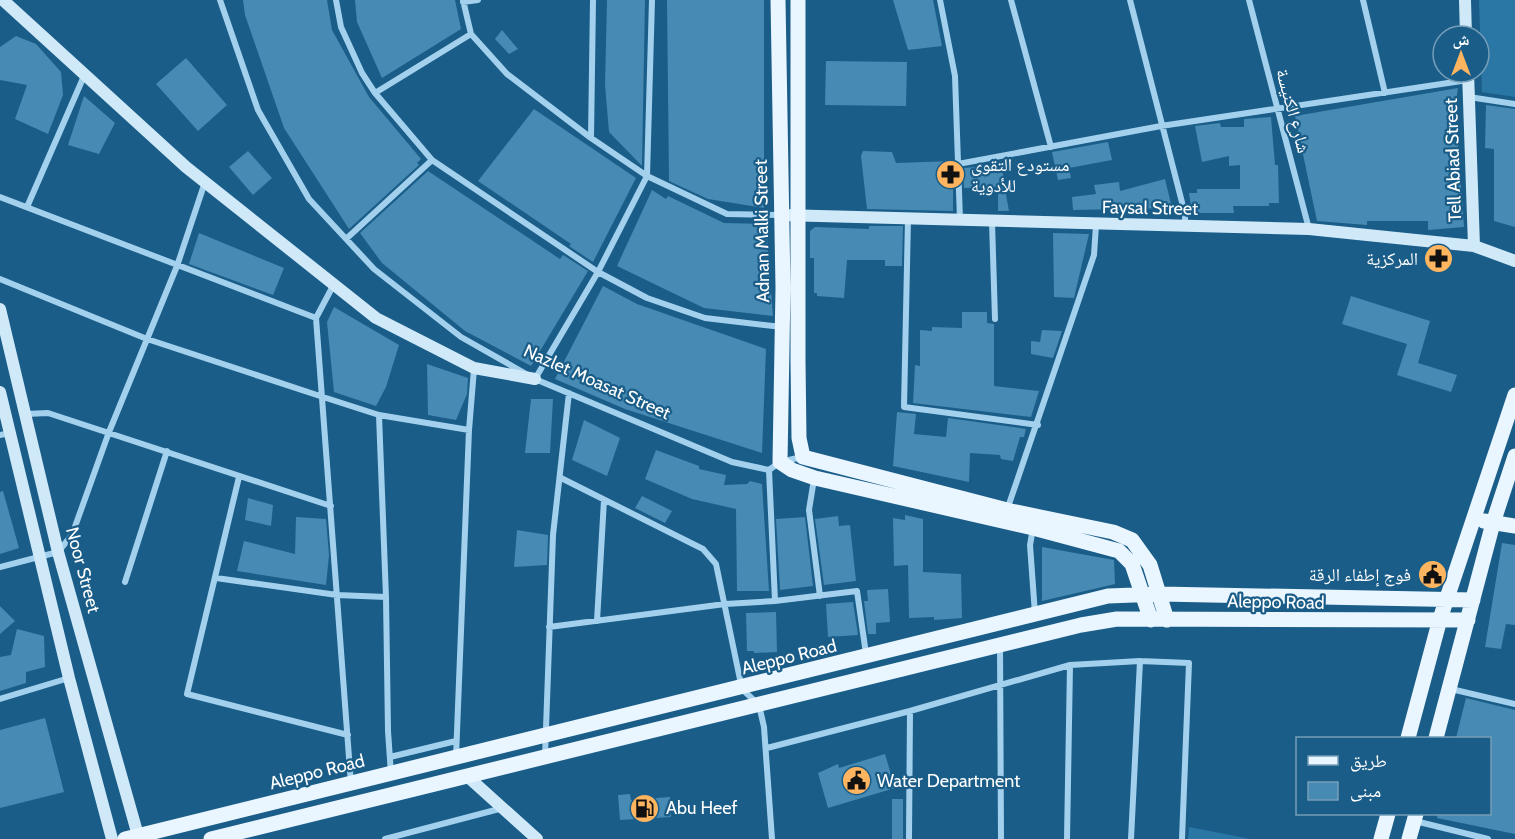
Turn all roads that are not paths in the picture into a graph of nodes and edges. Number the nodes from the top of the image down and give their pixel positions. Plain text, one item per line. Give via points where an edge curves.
1 (3, 0) edge
2 (220, 0) edge
3 (336, 0) edge
4 (478, 0) edge
5 (593, 0) edge
6 (652, 0) edge
7 (778, 0) edge
8 (798, 0) edge
9 (940, 0) edge
10 (1011, 0) edge
11 (1130, 0) edge
12 (1249, 0) edge
13 (1363, 0) edge
14 (1465, 0) edge
15 (463, 1) edge
16 (1466, 24) edge
17 (471, 34) junction
18 (84, 76) junction
19 (1431, 84) edge
20 (1468, 84) edge
21 (375, 93) junction
22 (1385, 93) junction
23 (1468, 97) junction
24 (1515, 104) edge
25 (1278, 109) junction
26 (1161, 126) junction
27 (591, 138) junction
28 (1051, 147) junction
29 (432, 160) junction
30 (958, 164) junction
31 (647, 176) junction
32 (205, 182) junction
33 (0, 197) edge
34 (27, 207) junction
35 (789, 215) junction
36 (908, 219) junction
37 (960, 220) junction
38 (992, 222) junction
39 (1096, 225) junction
40 (1185, 227) junction
41 (1309, 229) junction
42 (346, 239) junction
43 (1474, 246) junction
44 (1515, 261) edge
45 (177, 266) junction
46 (598, 272) junction
47 (0, 279) edge
48 (334, 284) junction
49 (0, 309) edge
50 (316, 318) junction
51 (994, 319) dead end
52 (783, 327) junction
53 (147, 339) junction
54 (474, 368) junction
55 (535, 379) junction
56 (0, 392) edge
57 (568, 393) junction
58 (1515, 395) edge
59 (323, 397) junction
60 (26, 414) junction
61 (379, 415) junction
62 (1038, 425) junction
63 (468, 430) junction
64 (109, 432) junction
65 (5, 434) edge
66 (167, 452) junction
67 (1515, 456) edge
68 (803, 457) junction
69 (774, 466) junction
70 (239, 477) junction
71 (561, 478) junction
72 (815, 478) junction
73 (604, 500) junction
74 (1481, 503) junction
75 (331, 506) junction
76 (1499, 506) junction
77 (1515, 508) edge
78 (1006, 510) junction
79 (1475, 520) junction
80 (1493, 523) junction
81 (1515, 526) edge
82 (1033, 528) junction
83 (58, 552) junction
84 (41, 558) junction
85 (0, 567) edge
86 (216, 578) junction
87 (125, 582) dead end
88 (1152, 594) junction
89 (337, 595) junction
90 (820, 596) junction
91 (386, 597) junction
92 (1447, 598) junction
93 (1473, 600) junction
94 (775, 601) junction
95 (725, 604) junction
96 (1035, 616) junction
97 (1440, 619) junction
98 (1151, 620) junction
99 (1167, 620) junction
100 (1468, 620) junction
101 (597, 621) junction
102 (549, 627) junction
103 (1000, 645) junction
104 (866, 658) junction
105 (1140, 661) junction
106 (1070, 665) junction
107 (69, 678) junction
108 (1000, 684) junction
109 (742, 689) junction
110 (1451, 689) junction
111 (0, 699) edge
112 (1515, 704) edge
113 (759, 705) junction
114 (910, 711) junction
115 (348, 735) junction
116 (543, 736) junction
117 (1408, 737) edge
118 (1436, 737) edge
119 (456, 741) junction
120 (767, 748) junction
121 (390, 757) junction
122 (456, 757) junction
123 (545, 757) junction
124 (391, 774) junction
125 (467, 776) junction
126 (351, 784) junction
127 (504, 808) junction
128 (1387, 815) edge
129 (1415, 817) edge
130 (134, 838) edge
131 (112, 839) edge
132 (211, 839) edge
133 (385, 839) edge
134 (537, 839) edge
135 (771, 839) edge
136 (909, 839) edge
137 (1001, 839) edge
138 (1067, 839) edge
139 (1131, 839) edge
140 (1182, 839) edge
141 (1381, 839) edge
142 (1409, 839) edge
143 (1488, 839) edge

1 - 18 main road
2 - 42 street, Nazlet Moasat Street via 258,110 309,199
3 - 21 street via 341,27
4 - 15 street
5 - 27 street
6 - 31 street
7 - 35 main road, Adnan Malki Street
8 - 35 main road, Adnan Malki Street
9 - 30 street via 955,75
10 - 28 street
11 - 26 street
12 - 25 street, شارع الكنيسة
13 - 22 street
14 - 16 main road
15 - 17 street
17 - 21 street
17 - 27 street via 507,74
18 - 32 main road
18 - 34 street
19 - 22 street
20 - 23 main road, Tell Abiad Street
21 - 29 street
22 - 25 street
23 - 24 street
23 - 43 main road, Tell Abiad Street
25 - 26 street
25 - 41 street, شارع الكنيسة
26 - 28 street
26 - 40 street via 1185,214
27 - 31 street
28 - 30 street
29 - 42 street
29 - 46 street
30 - 37 street
31 - 35 street via 727,214
31 - 46 street
32 - 45 street
32 - 48 main road
33 - 34 street
34 - 45 street
35 - 36 main road, Faysal Street
35 - 52 main road, Adnan Malki Street
35 - 68 main road, Adnan Malki Street
36 - 37 main road, Faysal Street
36 - 62 street via 904,407
37 - 38 main road, Faysal Street
38 - 39 main road, Faysal Street
38 - 51 street
39 - 40 main road, Faysal Street
39 - 62 street via 1094,255
40 - 41 main road, Faysal Street
41 - 43 main road, Faysal Street
42 - 55 street, Nazlet Moasat Street via 374,269 461,337
43 - 44 main road, Faysal Street
45 - 50 street
45 - 53 street
46 - 52 street via 647,298 705,318
46 - 55 street
47 - 53 street
48 - 50 street
48 - 54 main road via 376,318
49 - 60 main road, Noor Street
50 - 59 street
52 - 69 main road, Adnan Malki Street
53 - 59 street
53 - 64 street
54 - 55 main road
54 - 63 street
55 - 57 street, Nazlet Moasat Street
56 - 65 main road, Noor Street
57 - 69 street, Nazlet Moasat Street via 732,462
57 - 71 street
58 - 74 main road
59 - 61 street
59 - 75 street
60 - 64 street via 48,413
60 - 83 main road, Noor Street
61 - 63 street
61 - 91 street
62 - 78 street
63 - 119 street
64 - 66 street
64 - 83 street via 72,535
65 - 84 main road, Noor Street
66 - 70 street
66 - 87 street
67 - 76 main road
68 - 69 street, Nazlet Moasat Street
68 - 78 main road, Nazlet Moasat Street
69 - 72 main road, Nazlet Moasat Street
69 - 94 street
70 - 75 street
70 - 86 street
71 - 73 street
71 - 102 street via 553,535
72 - 82 main road, Nazlet Moasat Street
72 - 90 street via 809,510
73 - 95 street via 703,549 716,564
73 - 101 street
74 - 76 main road
74 - 79 main road
75 - 89 street
76 - 77 main road
76 - 80 main road
78 - 88 main road, Nazlet Moasat Street via 1113,532 1132,540 1150,565
79 - 80 main road
79 - 92 main road
80 - 81 main road
80 - 93 main road
82 - 88 main road, Nazlet Moasat Street via 1119,551
82 - 96 street via 1030,545
83 - 84 street
83 - 130 main road, Noor Street
84 - 85 street
84 - 107 main road, Noor Street
86 - 89 street
86 - 115 street via 187,694
88 - 92 main road, Aleppo Road
88 - 96 main road, Aleppo Road via 1108,596
88 - 98 main road, Nazlet Moasat Street
88 - 99 main road, Nazlet Moasat Street
89 - 91 street
89 - 115 street
90 - 94 street
90 - 104 street via 857,591
91 - 121 street
92 - 93 main road, Aleppo Road
92 - 97 main road
93 - 100 main road
94 - 95 street
95 - 101 street
95 - 109 street
96 - 104 main road, Aleppo Road
97 - 99 main road, Aleppo Road
97 - 100 main road, Aleppo Road
97 - 117 main road
98 - 99 main road, Aleppo Road
98 - 103 main road, Aleppo Road via 1090,623
100 - 110 main road
101 - 102 street
102 - 116 street
103 - 108 street
103 - 113 main road, Aleppo Road
104 - 109 main road, Aleppo Road
105 - 106 street
105 - 139 street
105 - 140 street via 1189,663
106 - 108 street
106 - 138 street
107 - 111 street
107 - 131 main road, Noor Street
108 - 114 street
108 - 137 street
109 - 113 street
109 - 116 main road, Aleppo Road
110 - 112 street
110 - 118 main road
113 - 120 street
113 - 123 main road, Aleppo Road
114 - 120 street
114 - 136 street
115 - 126 street
116 - 122 main road, Aleppo Road
116 - 123 street
119 - 121 street
119 - 122 street
120 - 135 street
121 - 124 street
122 - 124 main road, Aleppo Road
123 - 125 main road, Aleppo Road
124 - 126 main road, Aleppo Road
125 - 127 main road
125 - 132 main road, Aleppo Road via 252,833
126 - 130 main road, Aleppo Road
127 - 133 street
127 - 134 main road
128 - 141 main road
129 - 142 main road
129 - 143 street

